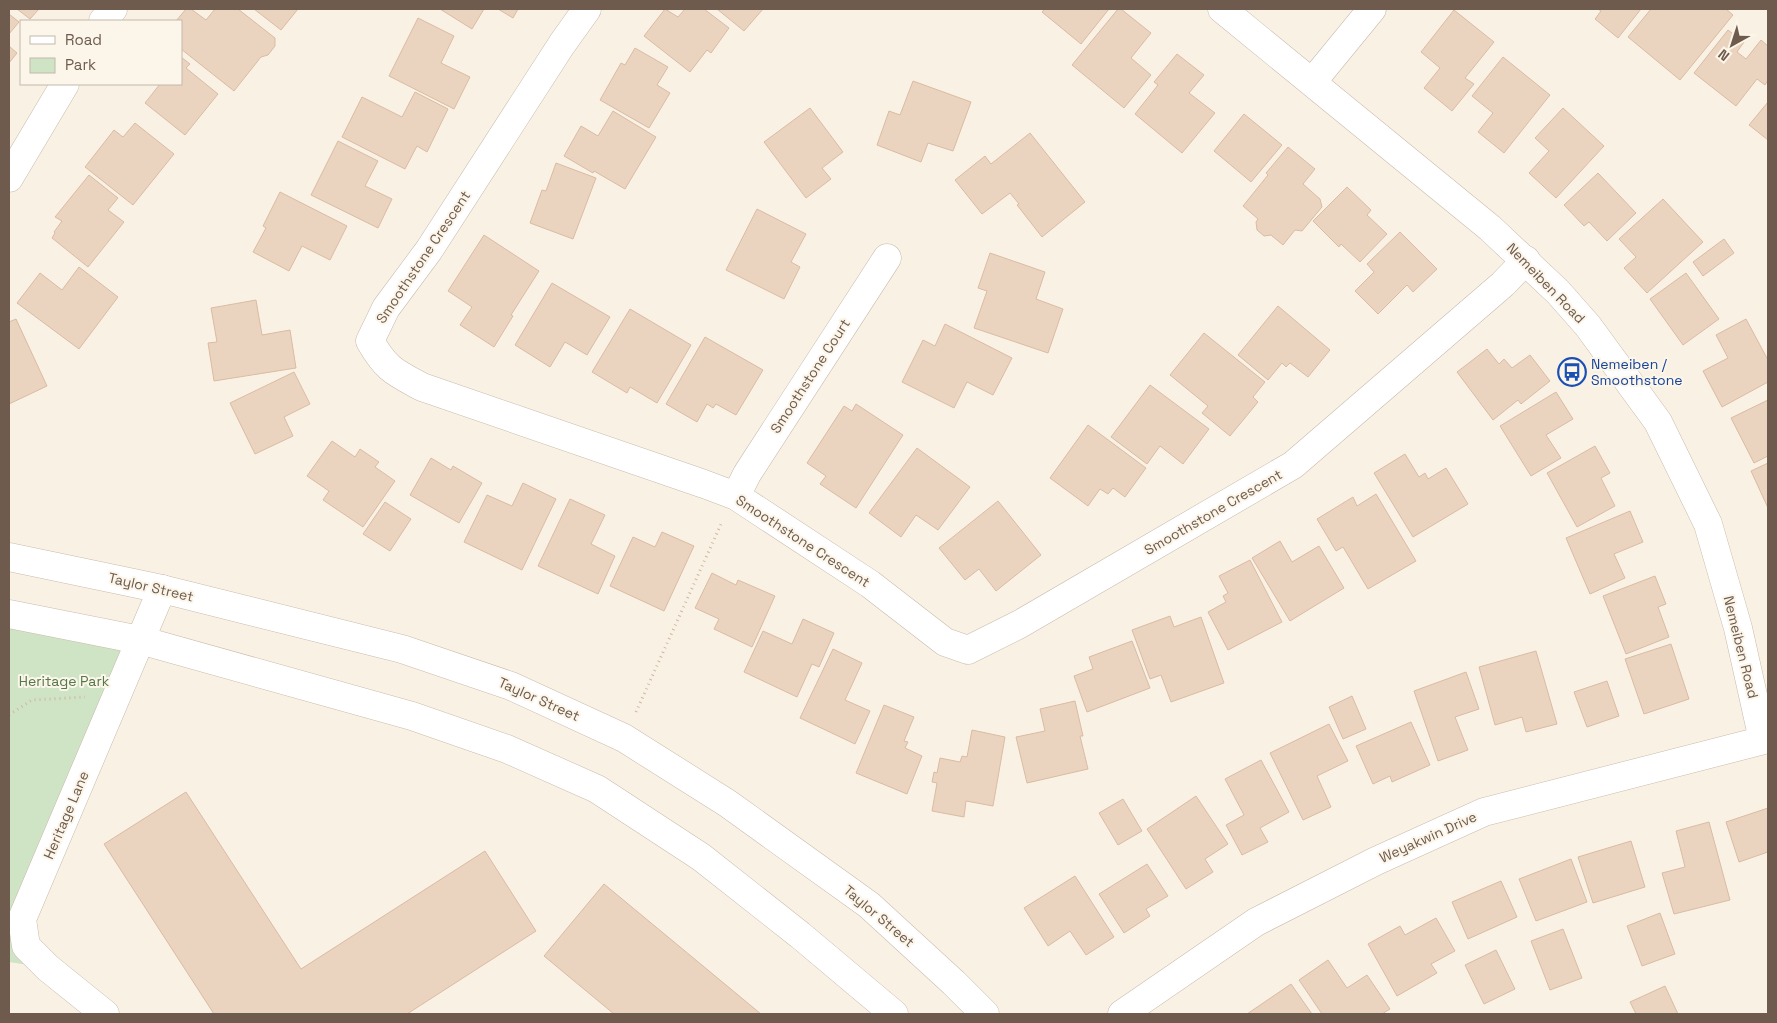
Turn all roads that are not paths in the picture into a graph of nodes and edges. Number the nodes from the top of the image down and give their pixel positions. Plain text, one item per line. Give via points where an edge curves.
1 (113, 9) edge
2 (588, 9) edge
3 (1222, 9) edge
4 (1372, 9) edge
5 (104, 20) edge
6 (1313, 81) junction
7 (64, 85) edge
8 (9, 178) edge
9 (887, 258) dead end
10 (1526, 260) junction
11 (736, 496) junction
12 (9, 558) edge
13 (162, 589) junction
14 (9, 614) edge
15 (140, 640) junction
16 (1765, 739) edge
17 (105, 1014) edge
18 (894, 1014) edge
19 (985, 1014) edge
20 (1122, 1014) edge

1 - 5 street
2 - 11 street, Smoothstone Crescent via 429,250 386,308 370,341 381,360 394,372 422,387
3 - 6 street, Nemeiben Road
4 - 6 street
6 - 10 street, Nemeiben Road
7 - 8 street
9 - 11 street, Smoothstone Court
10 - 11 street, Smoothstone Crescent via 1503,284 1293,466 1020,624 968,650 945,642 870,584
10 - 16 street, Nemeiben Road via 1588,326 1658,422 1708,524
12 - 13 street, Taylor Street
13 - 15 street, Heritage Lane
13 - 19 street, Taylor Street via 402,649 511,686 624,738 727,802 869,905
14 - 15 street
15 - 17 street, Heritage Lane via 22,919 26,946
15 - 18 street via 412,716 507,748 597,789 701,857
16 - 20 street, Weyakwin Drive via 1484,812 1376,861 1256,922

